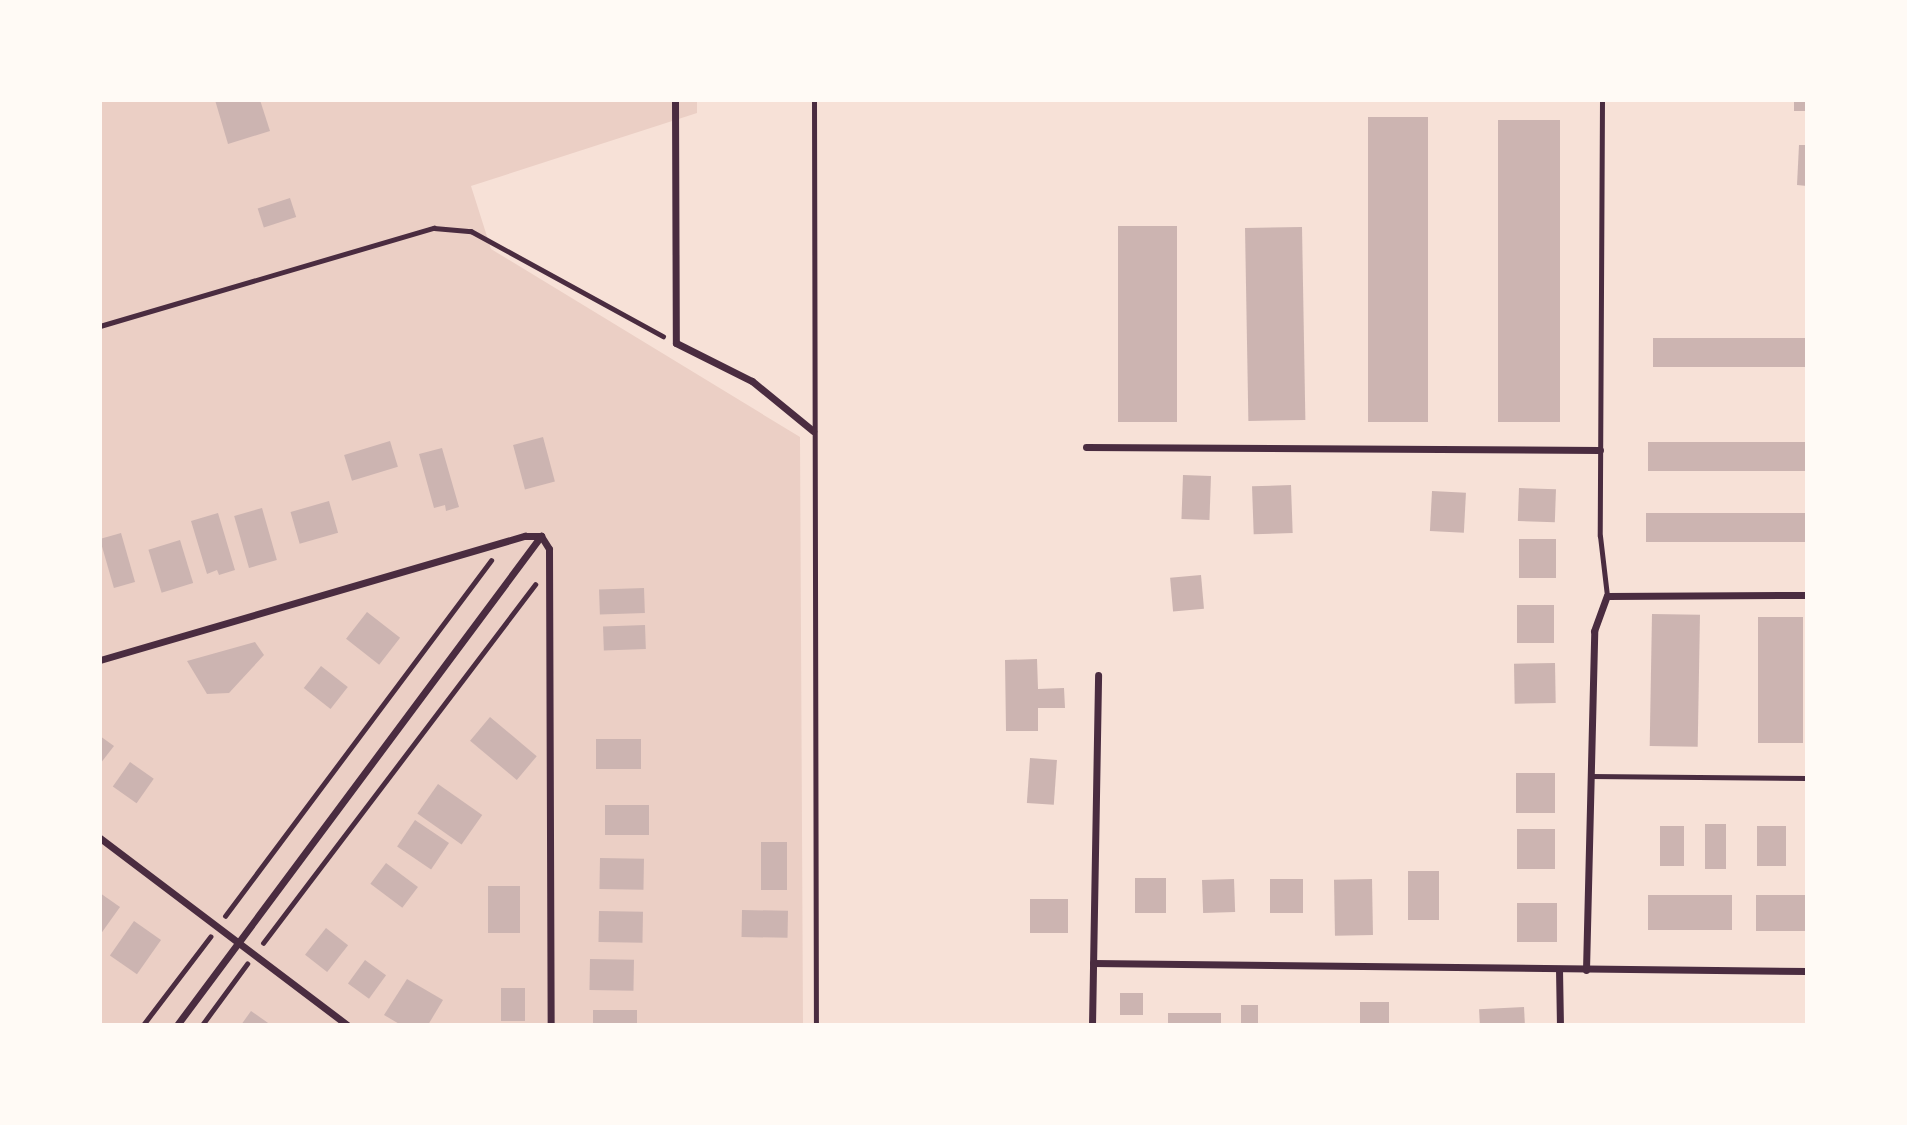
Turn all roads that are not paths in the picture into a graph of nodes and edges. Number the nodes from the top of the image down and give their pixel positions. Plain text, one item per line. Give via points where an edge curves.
1 (675, 100) edge
2 (814, 100) edge
3 (1602, 100) edge
4 (813, 431) junction
5 (1086, 447) dead end
6 (1600, 450) junction
7 (541, 536) junction
8 (1807, 595) edge
9 (1607, 596) junction
10 (100, 660) edge
11 (1098, 675) dead end
12 (1589, 776) junction
13 (1807, 778) edge
14 (100, 838) edge
15 (238, 945) junction
16 (1093, 963) junction
17 (1559, 969) junction
18 (1586, 970) junction
19 (1807, 971) edge
20 (177, 1025) edge
21 (347, 1025) edge
22 (551, 1025) edge
23 (816, 1025) edge
24 (1092, 1025) edge
25 (1560, 1025) edge

1 - 4 street via 676,343 752,381
2 - 4 lane
3 - 6 lane
4 - 23 lane
5 - 6 street
6 - 9 lane via 1600,536
7 - 10 street via 506,541
7 - 15 street
7 - 22 street via 549,550
8 - 9 street
9 - 12 street via 1594,631
11 - 16 street
12 - 13 lane
12 - 18 street
14 - 15 street
15 - 20 street
15 - 21 street
16 - 17 street
16 - 24 street
17 - 18 street
17 - 25 street
18 - 19 street

